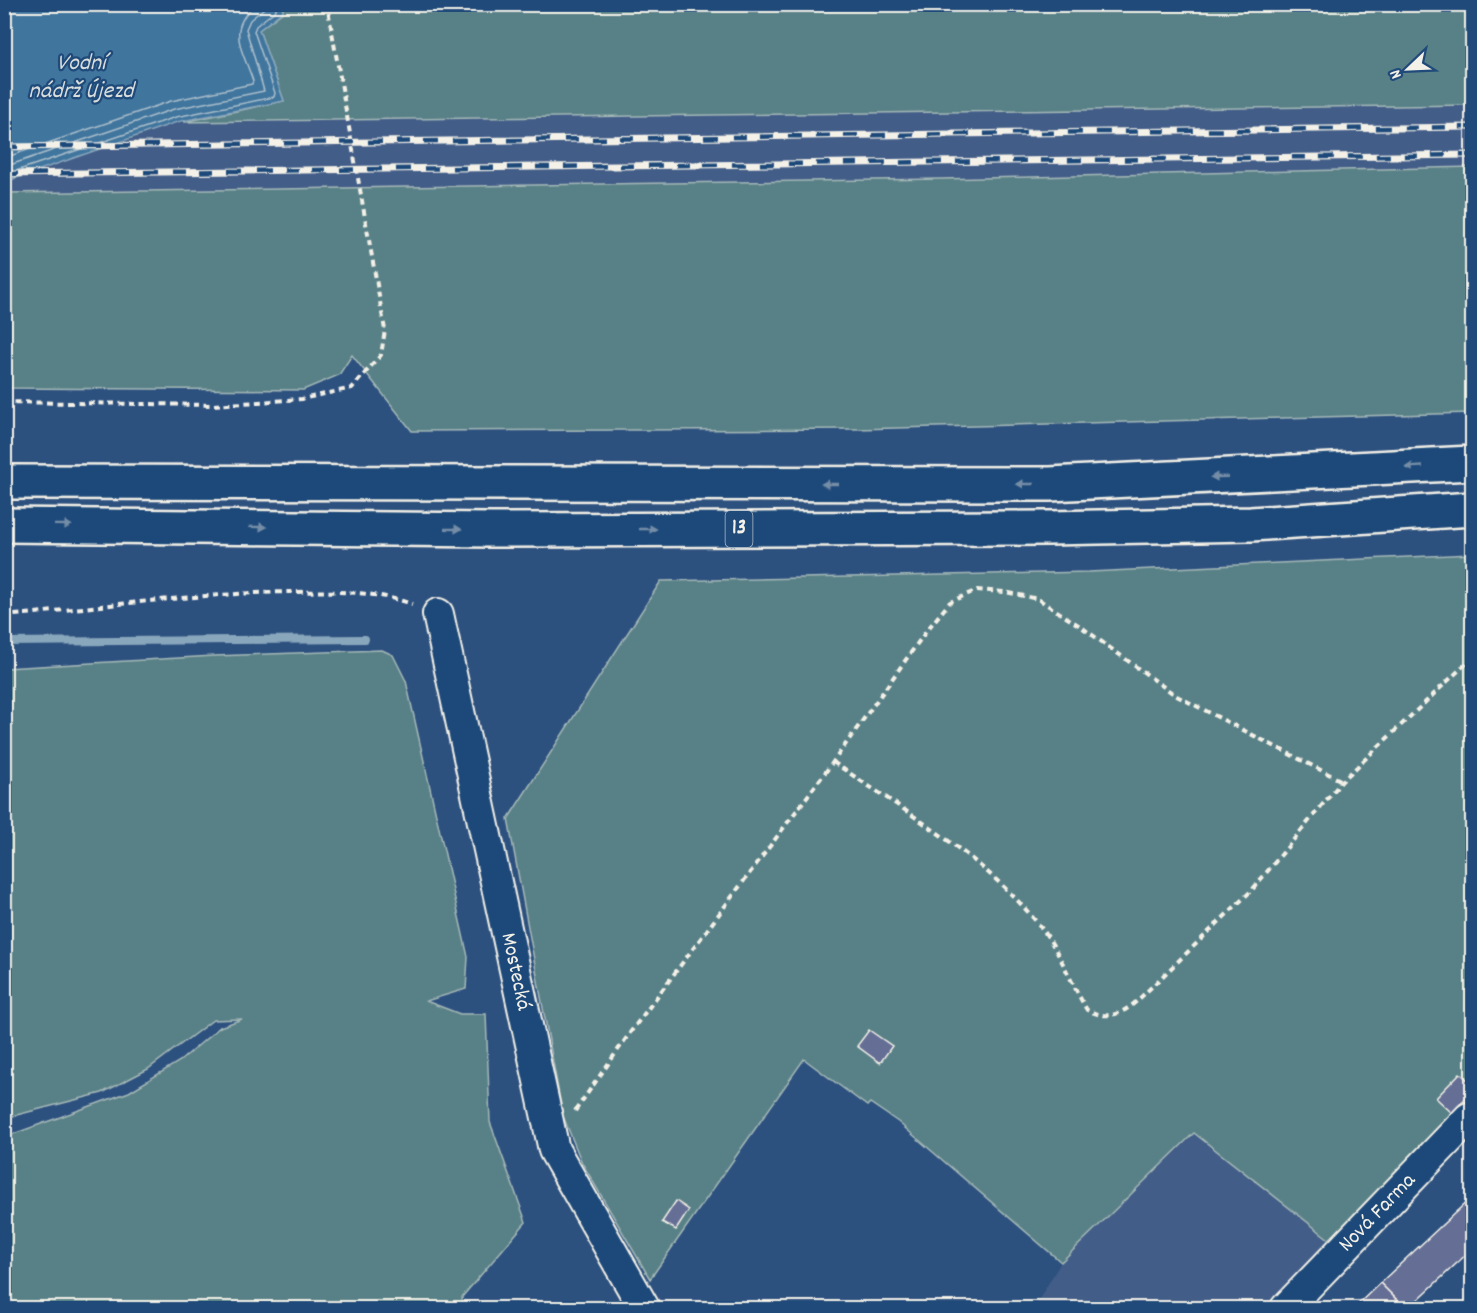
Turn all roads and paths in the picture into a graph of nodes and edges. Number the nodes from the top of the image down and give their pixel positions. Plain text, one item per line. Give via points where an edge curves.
1 (327, 4) edge
2 (4, 402) edge
3 (1473, 463) edge
4 (4, 482) edge
5 (1473, 509) edge
6 (4, 525) edge
7 (438, 614) joint
8 (4, 616) edge
9 (1473, 658) edge
10 (833, 762) junction
11 (1342, 782) junction
12 (1471, 1118) edge
13 (554, 1150) junction
14 (644, 1308) edge
15 (1286, 1308) edge

1 - 2 path via 380,297 385,330 381,355 351,388 302,399 214,405
3 -> 4 highway, 13 via 1050,484
6 -> 5 highway, 13 via 479,530 1048,528 1251,524
7 - 8 path via 385,594 321,591 233,592
7 - 13 street, Mostecká
9 - 11 path
10 - 11 path via 950,602 977,590 1038,600 1174,695
10 - 11 path via 960,849 1004,889 1043,931 1087,1010 1099,1016 1128,1009 1252,890
10 - 13 path via 632,1030 575,1112
12 - 15 street, Nová Farma
13 - 14 street, Mostecká

